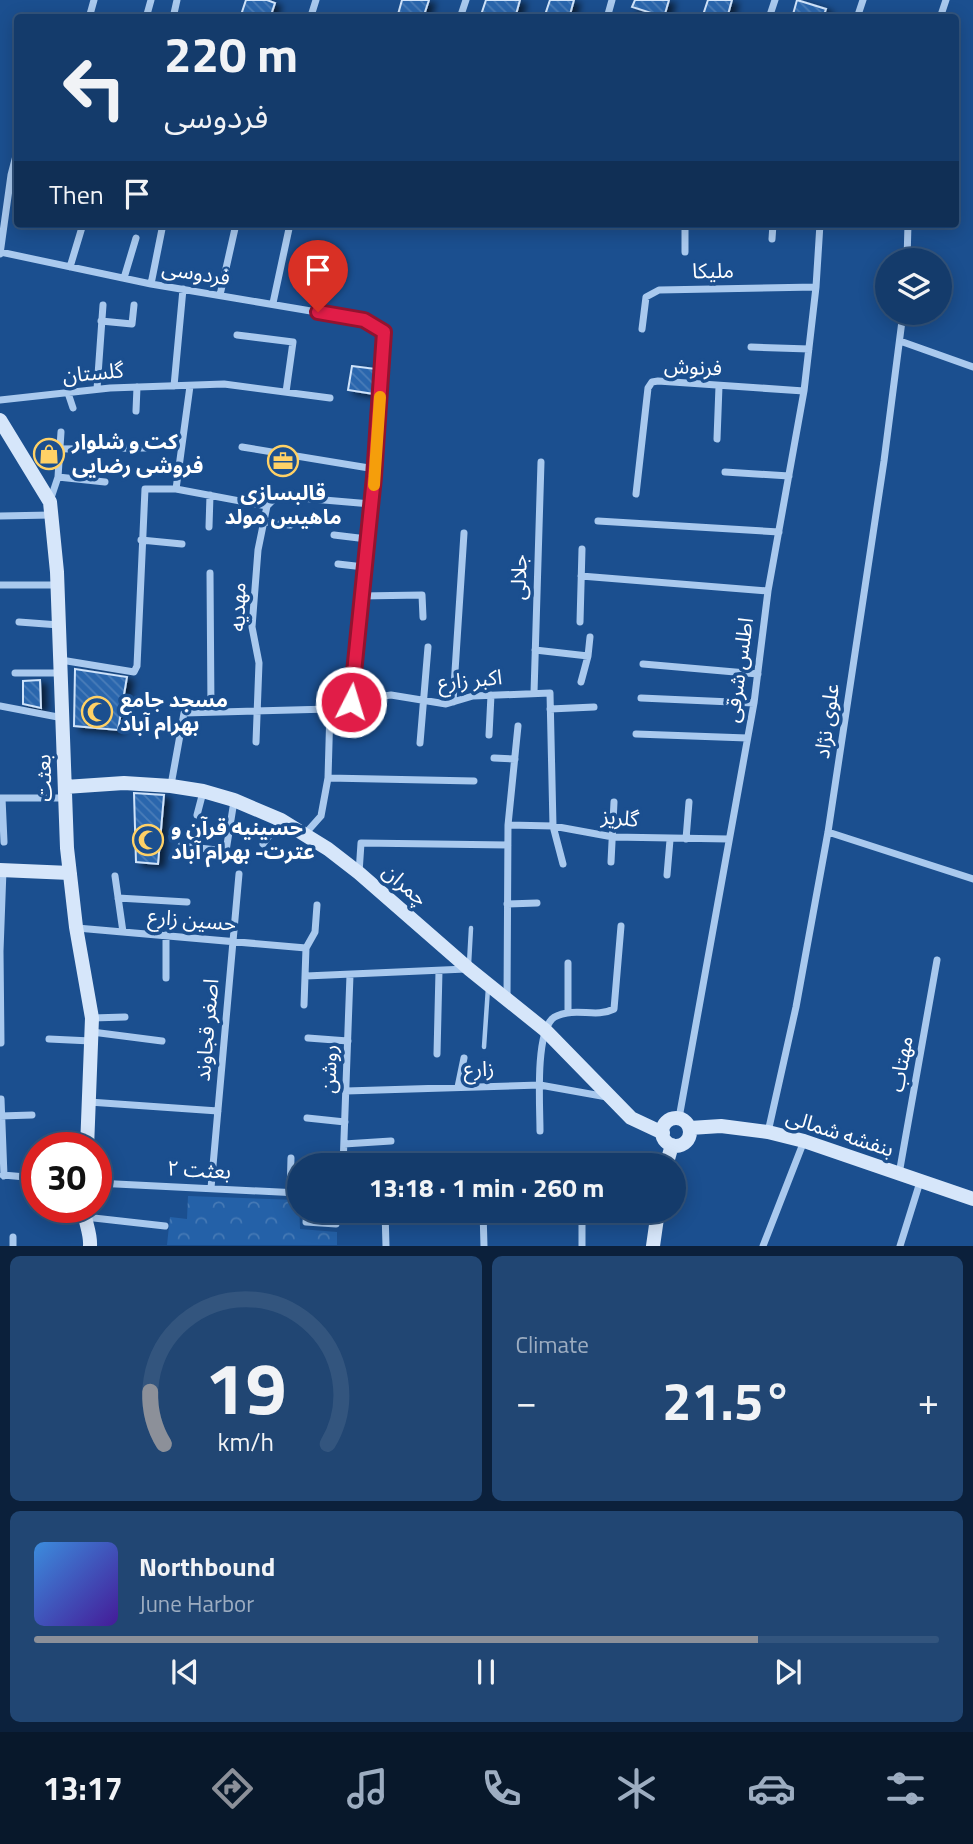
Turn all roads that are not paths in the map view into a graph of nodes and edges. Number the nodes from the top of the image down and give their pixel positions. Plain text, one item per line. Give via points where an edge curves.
1 (14, 168) edge
2 (82, 228) edge
3 (162, 228) edge
4 (235, 228) edge
5 (289, 228) edge
6 (685, 228) edge
7 (773, 228) edge
8 (820, 228) edge
9 (908, 228) edge
10 (136, 238) dead end
11 (772, 239) dead end
12 (0, 240) edge
13 (907, 248) edge
14 (685, 252) dead end
15 (0, 253) edge
16 (70, 267) junction
17 (124, 278) junction
18 (151, 284) junction
19 (816, 287) junction
20 (183, 289) junction
21 (220, 295) junction
22 (273, 303) junction
23 (103, 304) dead end
24 (134, 305) dead end
25 (102, 321) junction
26 (902, 325) edge
27 (642, 329) dead end
28 (237, 335) dead end
29 (900, 341) junction
30 (751, 346) dead end
31 (809, 349) junction
32 (973, 367) edge
33 (174, 386) junction
34 (190, 386) junction
35 (719, 386) junction
36 (137, 387) junction
37 (97, 389) junction
38 (804, 391) junction
39 (286, 392) junction
40 (68, 393) junction
41 (330, 398) dead end
42 (0, 400) edge
43 (73, 408) dead end
44 (136, 411) dead end
45 (0, 420) edge
46 (61, 432) dead end
47 (717, 439) dead end
48 (242, 447) dead end
49 (58, 449) junction
50 (145, 449) dead end
51 (541, 462) dead end
52 (375, 469) junction
53 (725, 472) dead end
54 (789, 476) junction
55 (58, 477) junction
56 (106, 482) dead end
57 (176, 489) junction
58 (636, 494) dead end
59 (210, 495) junction
60 (372, 503) junction
61 (267, 506) junction
62 (51, 508) junction
63 (0, 516) edge
64 (598, 521) dead end
65 (265, 522) junction
66 (290, 525) dead end
67 (209, 527) dead end
68 (779, 532) junction
69 (464, 533) dead end
70 (334, 536) dead end
71 (367, 539) junction
72 (141, 540) junction
73 (181, 544) dead end
74 (582, 549) dead end
75 (338, 564) dead end
76 (364, 567) junction
77 (210, 573) dead end
78 (581, 576) junction
79 (0, 584) edge
80 (57, 585) junction
81 (768, 591) junction
82 (361, 596) junction
83 (423, 617) dead end
84 (19, 622) dead end
85 (580, 622) dead end
86 (59, 625) junction
87 (590, 637) dead end
88 (428, 647) dead end
89 (535, 650) junction
90 (588, 656) junction
91 (643, 664) dead end
92 (61, 667) junction
93 (15, 673) dead end
94 (758, 674) junction
95 (581, 682) dead end
96 (534, 693) junction
97 (491, 695) junction
98 (641, 698) dead end
99 (424, 701) junction
100 (351, 702) junction
101 (453, 702) junction
102 (754, 703) junction
103 (0, 706) edge
104 (594, 707) dead end
105 (330, 709) junction
106 (551, 709) junction
107 (257, 710) junction
108 (211, 711) junction
109 (64, 718) junction
110 (518, 726) dead end
111 (489, 734) dead end
112 (636, 734) dead end
113 (747, 738) junction
114 (256, 742) dead end
115 (420, 743) dead end
116 (494, 758) dead end
117 (515, 759) junction
118 (328, 778) junction
119 (474, 781) dead end
120 (171, 786) junction
121 (203, 791) junction
122 (65, 792) junction
123 (1, 798) edge
124 (234, 800) junction
125 (614, 802) dead end
126 (689, 802) dead end
127 (197, 815) dead end
128 (281, 820) junction
129 (508, 825) junction
130 (553, 826) junction
131 (828, 832) junction
132 (305, 834) junction
133 (613, 837) junction
134 (670, 839) junction
135 (686, 839) junction
136 (729, 839) junction
137 (4, 842) dead end
138 (263, 844) dead end
139 (508, 845) junction
140 (181, 846) dead end
141 (611, 862) dead end
142 (563, 864) dead end
143 (2, 870) edge
144 (70, 873) junction
145 (359, 873) junction
146 (239, 874) dead end
147 (667, 875) dead end
148 (115, 876) dead end
149 (973, 879) edge
150 (118, 898) junction
151 (187, 902) dead end
152 (507, 904) junction
153 (537, 904) dead end
154 (317, 905) dead end
155 (621, 926) dead end
156 (76, 928) junction
157 (471, 928) dead end
158 (123, 932) junction
159 (166, 935) junction
160 (0, 938) edge
161 (232, 941) junction
162 (306, 948) junction
163 (937, 960) dead end
164 (568, 963) dead end
165 (469, 969) junction
166 (439, 971) junction
167 (350, 975) junction
168 (306, 976) junction
169 (166, 978) dead end
170 (488, 984) junction
171 (507, 1000) junction
172 (304, 1005) dead end
173 (1, 1007) edge
174 (568, 1013) junction
175 (125, 1017) dead end
176 (91, 1030) junction
177 (545, 1030) junction
178 (308, 1038) dead end
179 (49, 1039) dead end
180 (162, 1041) dead end
181 (348, 1041) junction
182 (1, 1043) edge
183 (484, 1047) dead end
184 (437, 1054) dead end
185 (464, 1058) dead end
186 (540, 1085) junction
187 (458, 1087) junction
188 (346, 1091) junction
189 (611, 1097) junction
190 (1, 1099) edge
191 (89, 1102) junction
192 (218, 1111) junction
193 (32, 1115) dead end
194 (1, 1116) edge
195 (307, 1118) dead end
196 (345, 1122) junction
197 (684, 1123) junction
198 (540, 1131) dead end
199 (88, 1132) edge
200 (768, 1132) junction
201 (667, 1139) junction
202 (391, 1141) dead end
203 (804, 1141) junction
204 (344, 1144) junction
205 (344, 1153) edge
206 (666, 1153) edge
207 (899, 1174) junction
208 (2, 1175) edge
209 (21, 1177) edge
210 (920, 1182) junction
211 (112, 1184) edge
212 (211, 1188) junction
213 (287, 1192) edge
214 (973, 1199) edge
215 (112, 1217) edge
216 (321, 1223) edge
217 (385, 1223) edge
218 (483, 1223) edge
219 (582, 1223) edge
220 (656, 1223) edge
221 (336, 1224) dead end
222 (165, 1226) dead end
223 (386, 1245) edge
224 (484, 1245) edge
225 (582, 1245) edge
226 (653, 1245) edge
227 (763, 1245) edge
228 (900, 1245) edge

1 - 12 street
2 - 16 street
3 - 18 street
4 - 21 street
5 - 22 street
6 - 14 street
7 - 11 street
8 - 19 street, اطلس شرقی
9 - 13 street
10 - 17 street
12 - 15 street
15 - 16 street, فردوسی
16 - 17 street, فردوسی
17 - 18 street, فردوسی
18 - 20 street, فردوسی
19 - 27 street, ملیکا via 659,290 646,297
19 - 31 street, اطلس شرقی
20 - 21 street, فردوسی
20 - 33 street
21 - 22 street, فردوسی
22 - 52 street, فردوسی via 364,320 384,332
23 - 25 street
24 - 25 street via 132,324
25 - 37 street
26 - 29 street, علوی نژاد
28 - 39 street via 293,342
29 - 32 street
29 - 131 street, علوی نژاد
30 - 31 street
31 - 38 street, اطلس شرقی
33 - 34 street, گلستان
33 - 36 street, گلستان
34 - 39 street, گلستان via 224,384
34 - 57 street
35 - 38 street, فرنوش
35 - 47 street
35 - 58 street, فرنوش via 652,382
36 - 37 street, گلستان
36 - 44 street
37 - 40 street, گلستان
38 - 54 street, اطلس شرقی
39 - 41 street, گلستان
40 - 42 street, گلستان
40 - 43 street
45 - 62 street, بعثت
46 - 49 street
48 - 52 street
49 - 50 street
49 - 55 street
51 - 89 street, جلالی
52 - 60 street
53 - 54 street
54 - 68 street, اطلس شرقی
55 - 56 street
55 - 62 street
57 - 59 street
57 - 72 street via 145,489
59 - 61 street
59 - 67 street
60 - 61 street via 277,496
60 - 71 street
61 - 65 street, مهدیه
62 - 63 street
62 - 80 street, بعثت
64 - 68 street
65 - 66 street
65 - 107 street, مهدیه via 258,550 252,627 259,663
68 - 81 street, اطلس شرقی
69 - 101 street
70 - 71 street
71 - 76 street
72 - 73 street
72 - 92 street via 134,672
74 - 78 street
75 - 76 street
76 - 82 street
77 - 108 street
78 - 81 street
78 - 85 street
79 - 80 street
80 - 86 street, بعثت
81 - 94 street, اطلس شرقی
82 - 83 street via 422,594
82 - 100 street
84 - 86 street
86 - 92 street, بعثت
87 - 90 street
88 - 99 street
89 - 90 street
89 - 96 street, جلالی
90 - 95 street
91 - 94 street
92 - 93 street
92 - 109 street, بعثت
94 - 102 street, اطلس شرقی
96 - 97 street, اکبر زارع
96 - 106 street, اکبر زارع via 550,693
97 - 101 street, اکبر زارع
97 - 111 street
98 - 102 street
99 - 100 street, اکبر زارع via 391,695
99 - 101 street, اکبر زارع
99 - 115 street
100 - 105 street, اکبر زارع
102 - 113 street, اطلس شرقی
103 - 109 street
104 - 106 street
105 - 107 street, اکبر زارع
105 - 118 street
106 - 130 street
107 - 108 street, اکبر زارع
107 - 114 street, مهدیه
108 - 120 street, اکبر زارع via 184,713
109 - 122 street, بعثت
110 - 117 street
112 - 113 street
113 - 136 street, اطلس شرقی
116 - 117 street
117 - 129 street
118 - 119 street
118 - 132 street via 321,816
120 - 121 street, چمران
120 - 122 street, چمران via 124,782
121 - 124 street, چمران
121 - 127 street
122 - 123 street
122 - 144 street, بعثت
123 - 137 street
124 - 128 street, چمران
124 - 140 street via 226,851
125 - 133 street
126 - 135 street
128 - 132 street, چمران
128 - 138 street
129 - 130 street, گلریز
129 - 139 street
130 - 133 street, گلریز
130 - 142 street
131 - 149 street
131 - 200 street, علوی نژاد
132 - 145 street, چمران
133 - 134 street, گلریز
133 - 141 street
134 - 135 street, گلریز
134 - 147 street
135 - 136 street, گلریز
136 - 197 street, اطلس شرقی
139 - 145 street via 361,843
139 - 152 street
143 - 144 street
143 - 160 street
144 - 156 street, بعثت
145 - 165 street, چمران
146 - 161 street, اصغر قجاوند
148 - 150 street
150 - 151 street
150 - 158 street
152 - 153 street
152 - 171 street
154 - 162 street via 315,932
155 - 174 street via 614,1009
156 - 158 street, حسین زارع
156 - 176 street, بعثت
157 - 165 lane
158 - 159 street, حسین زارع
159 - 161 street, حسین زارع
159 - 169 street
160 - 173 street
161 - 162 street, حسین زارع
161 - 192 street, اصغر قجاوند
162 - 168 street
163 - 207 street, مهتاب
164 - 174 street
165 - 166 street
165 - 170 street, چمران
166 - 167 street
166 - 184 street
167 - 168 street
167 - 181 street, روشن
168 - 172 street
170 - 171 street, چمران
170 - 183 lane
171 - 177 street, چمران
173 - 182 street
174 - 177 street via 553,1017
175 - 176 street
176 - 179 street
176 - 180 street
176 - 191 street, بعثت
177 - 186 street
177 - 189 street, چمران
178 - 181 street
181 - 188 street, روشن
185 - 187 street
186 - 187 street, زارع
186 - 189 street, زارع
186 - 198 street
187 - 188 street, زارع
188 - 196 street, روشن
189 - 201 street, چمران via 631,1118
190 - 194 street
191 - 192 street
191 - 199 street, بعثت
192 - 212 street, اصغر قجاوند
193 - 194 street
194 - 208 street
195 - 196 street
196 - 204 street, روشن
197 - 200 street, بنفشه شمالی
197 - 201 street via 667,1122
197 - 201 street via 689,1137 684,1143
200 - 203 street, بنفشه شمالی
201 - 206 street
202 - 204 street
203 - 207 street, بنفشه شمالی
203 - 227 street
204 - 205 street, روشن
207 - 210 street, بنفشه شمالی
208 - 209 street
210 - 214 street, بنفشه شمالی
210 - 228 street
211 - 212 street, بعثت ۲
212 - 213 street, بعثت ۲
215 - 222 street
216 - 221 street
217 - 223 street
218 - 224 street
219 - 225 street
220 - 226 street

